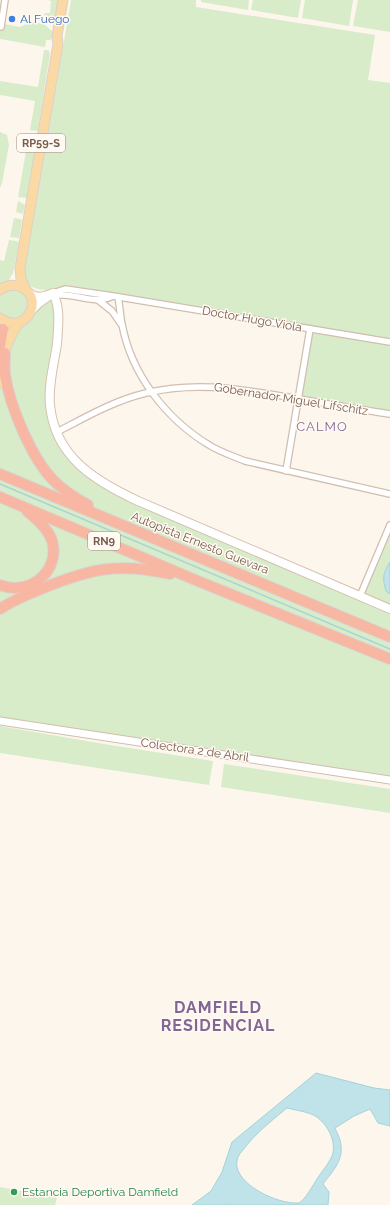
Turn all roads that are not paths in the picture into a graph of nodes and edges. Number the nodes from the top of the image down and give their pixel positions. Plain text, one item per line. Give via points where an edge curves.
1 (5, 0) edge
2 (63, 0) edge
3 (67, 0) edge
4 (1, 27) dead end
5 (58, 44) junction
6 (20, 268) junction
7 (11, 285) junction
8 (0, 290) edge
9 (27, 291) junction
10 (53, 294) junction
11 (116, 297) junction
12 (96, 299) junction
13 (31, 311) junction
14 (117, 317) junction
15 (1, 322) edge
16 (20, 322) junction
17 (121, 324) junction
18 (310, 329) junction
19 (390, 342) edge
20 (4, 349) edge
21 (0, 383) edge
22 (152, 392) junction
23 (298, 399) junction
24 (390, 414) edge
25 (57, 432) junction
26 (286, 472) junction
27 (0, 474) edge
28 (390, 494) edge
29 (0, 497) edge
30 (15, 503) junction
31 (390, 524) edge
32 (124, 526) junction
33 (193, 579) junction
34 (0, 585) edge
35 (0, 593) edge
36 (30, 593) junction
37 (360, 596) junction
38 (0, 609) edge
39 (390, 609) edge
40 (390, 637) edge
41 (390, 659) edge
42 (0, 721) edge
43 (390, 780) edge

1 - 4 street
2 - 5 main road, RP59-S
3 - 5 main road, RP59-S via 62,37
5 - 6 main road, RP59-S
6 - 7 main road, RP59-S
6 - 9 main road, RP59-S via 21,279
7 - 8 main road
7 - 9 main road
9 - 10 main road, Doctor Hugo Viola via 39,297
9 - 13 main road via 32,301
10 - 11 street, Doctor Hugo Viola via 66,290
10 - 12 street, Doctor Hugo Viola
10 - 13 main road, Doctor Hugo Viola
10 - 25 main road via 59,317 50,404
11 - 12 street, Doctor Hugo Viola
11 - 14 street
11 - 17 street
11 - 18 street, Doctor Hugo Viola
12 - 14 street
13 - 16 main road
14 - 17 street
15 - 16 main road
15 - 20 highway
16 - 20 main road
17 - 22 street via 136,365
18 - 19 street, Doctor Hugo Viola
18 - 23 street
20 - 21 main road
20 - 32 highway via 5,373 13,404 38,462 71,495
22 - 23 street, Gobernador Miguel Lifschitz via 184,387 219,387
22 - 25 street, Gobernador Miguel Lifschitz via 106,406
22 - 26 street via 173,418 210,446 245,461
23 - 24 street, Gobernador Miguel Lifschitz
23 - 26 street
25 - 37 main road via 66,450 80,466 117,492
26 - 28 street
27 - 32 highway, Autopista Ernesto Guevara / RN9
29 - 30 highway, RN9
30 - 33 highway, RN9
30 - 34 highway via 43,526 52,540 51,566 36,582 22,588
31 - 37 street
32 - 40 highway, Autopista Ernesto Guevara / RN9
33 - 36 highway via 147,569 121,567 86,573
33 - 41 highway, RN9
35 - 36 highway
36 - 38 highway
37 - 39 main road
42 - 43 street, Colectora 2 de Abril

